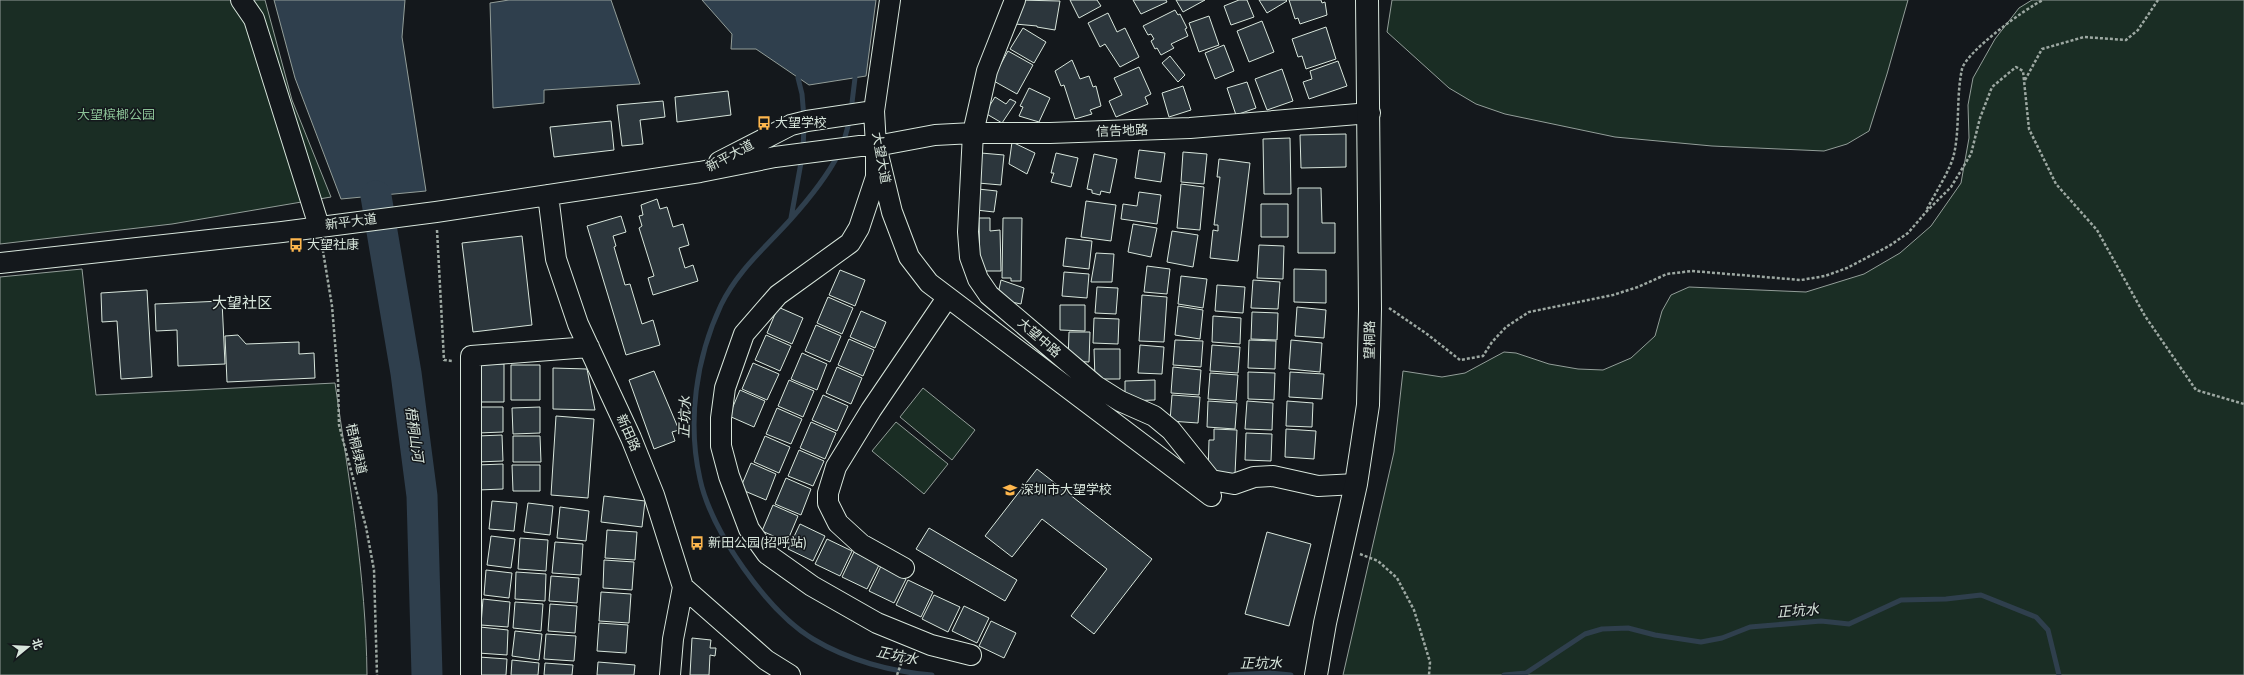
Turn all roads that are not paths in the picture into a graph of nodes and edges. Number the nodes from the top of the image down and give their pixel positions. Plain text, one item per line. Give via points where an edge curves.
1 (241, 0) edge
2 (890, 0) edge
3 (1015, 0) edge
4 (1367, 0) edge
5 (867, 113) junction
6 (1370, 113) junction
7 (974, 133) junction
8 (868, 146) junction
9 (700, 172) junction
10 (548, 195) junction
11 (319, 226) junction
12 (0, 263) edge
13 (947, 298) junction
14 (589, 347) junction
15 (1356, 484) junction
16 (1211, 496) dead end
17 (904, 568) dead end
18 (683, 587) junction
19 (971, 655) dead end
20 (1318, 668) edge
21 (471, 675) edge
22 (670, 675) edge
23 (790, 675) edge

1 - 11 street via 254,19
2 - 5 street, 大望大道
3 - 7 street, 大望中路 via 987,71
4 - 6 main road, 望桐路
5 - 8 street, 大望大道
5 - 9 street, 新平大道 via 807,121 779,130
6 - 7 street, 信告地路 via 1190,128
6 - 15 main road, 望桐路 via 1368,405
7 - 8 street, 信告地路 via 935,135
7 - 15 street, 大望中路 via 968,232 970,257 975,272 989,295 1096,386 1120,401 1154,416 1171,430 1211,480 1234,484 1254,476 1273,476 1318,486
8 - 9 street, 新平大道 via 776,158
8 - 13 street, 大望大道 via 909,257 929,284
8 - 19 street via 876,177 859,228 850,243 778,295 744,334 725,388 721,446 729,476 749,529 767,554 812,586 877,623 931,646
9 - 10 street, 新平大道
10 - 11 street, 新平大道
10 - 14 street, 新田路 via 556,259 578,324
11 - 12 street, 新平大道
13 - 16 street, 大望大道
13 - 17 street via 871,410 836,467 828,493 832,516 838,523 861,544
14 - 18 street, 新田路 via 654,495
14 - 21 street via 471,356
15 - 20 main road, 望桐路
18 - 22 street, 新田路
18 - 23 street via 766,660

